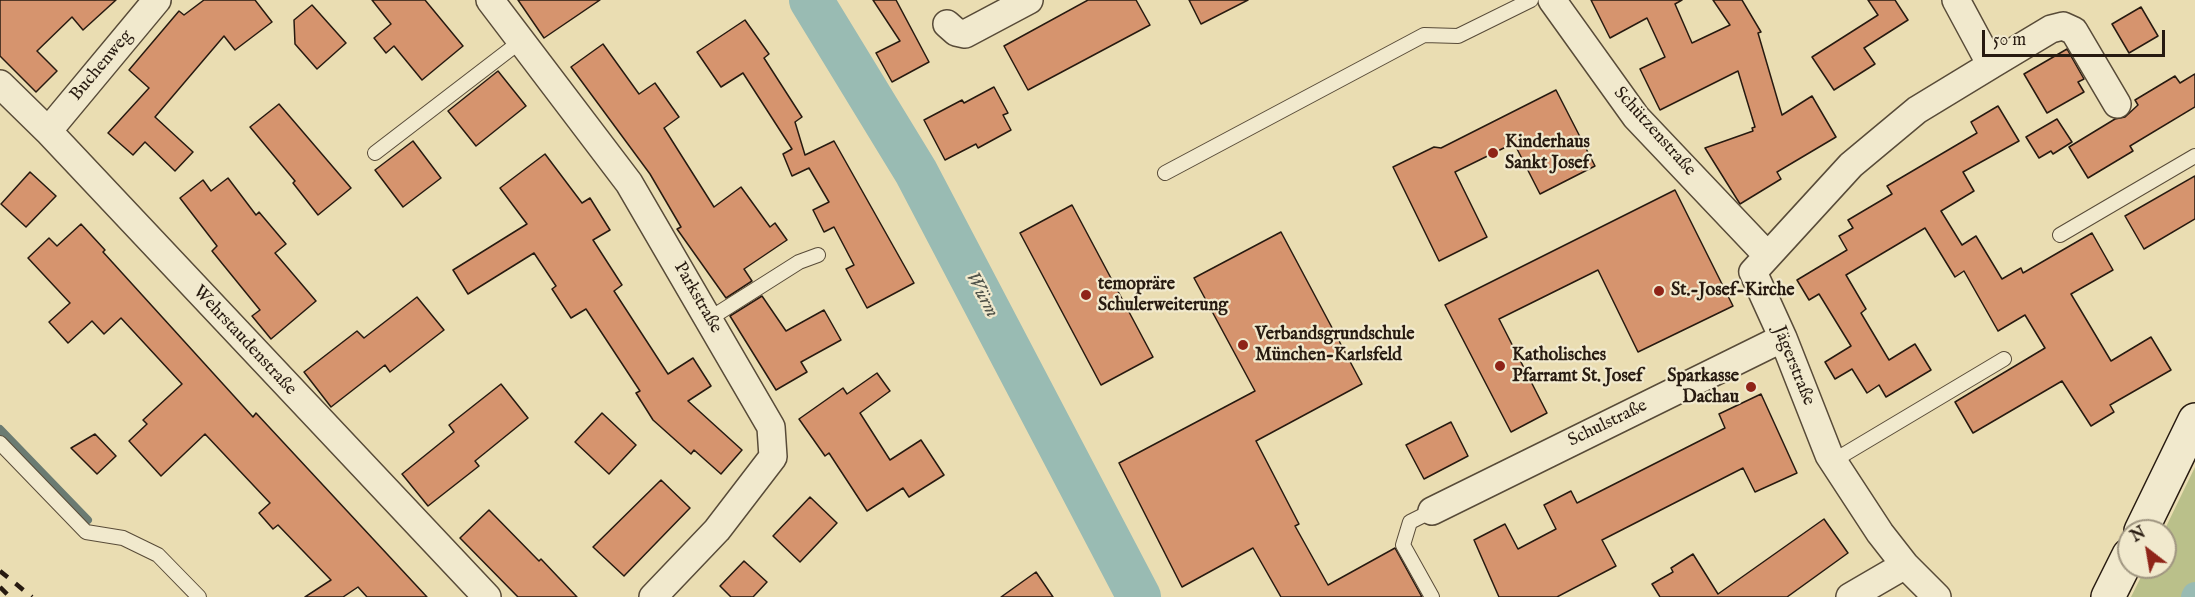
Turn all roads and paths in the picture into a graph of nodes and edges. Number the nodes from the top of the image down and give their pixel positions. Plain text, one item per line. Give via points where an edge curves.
1 (157, 0) edge
2 (490, 0) edge
3 (1029, 0) edge
4 (1531, 0) edge
5 (1552, 0) edge
6 (1956, 0) edge
7 (947, 24) dead end
8 (521, 41) junction
9 (1991, 64) junction
10 (0, 84) edge
11 (2117, 104) dead end
12 (48, 131) junction
13 (375, 153) dead end
14 (2195, 156) edge
15 (1165, 173) dead end
16 (2060, 235) dead end
17 (818, 255) dead end
18 (1767, 255) junction
19 (709, 319) junction
20 (1783, 338) junction
21 (2004, 359) dead end
22 (2195, 420) edge
23 (0, 443) edge
24 (1833, 461) junction
25 (1432, 511) joint
26 (2147, 519) edge
27 (1905, 565) junction
28 (2117, 579) edge
29 (199, 597) edge
30 (487, 597) edge
31 (653, 597) edge
32 (1432, 597) edge
33 (1850, 597) edge
34 (1937, 597) edge
35 (2108, 597) edge

1 - 12 street, Buchenweg
2 - 8 street, Parkstraße
3 - 7 street via 965,34
4 - 15 lane via 1458,36 1424,34
5 - 18 street, Schützenstraße via 1636,117
6 - 9 street
8 - 13 lane
8 - 19 street, Parkstraße via 629,183
9 - 11 street, Jägerstraße via 2063,26 2074,32
9 - 18 street, Jägerstraße via 1917,110 1851,165
10 - 12 street, Wehrstaudenstraße
12 - 30 street, Wehrstaudenstraße
14 - 16 lane
17 - 19 lane via 799,262
18 - 20 street, Jägerstraße via 1754,272
19 - 31 street, Parkstraße via 771,427 773,457 717,530
20 - 24 street, Jägerstraße
20 - 25 street, Schulstraße
21 - 24 lane
22 - 26 street
23 - 29 lane via 86,532 123,538 158,555
24 - 27 street, Jägerstraße
25 - 32 lane via 1410,522 1403,545
27 - 33 street
27 - 34 street, Jägerstraße
28 - 35 street

